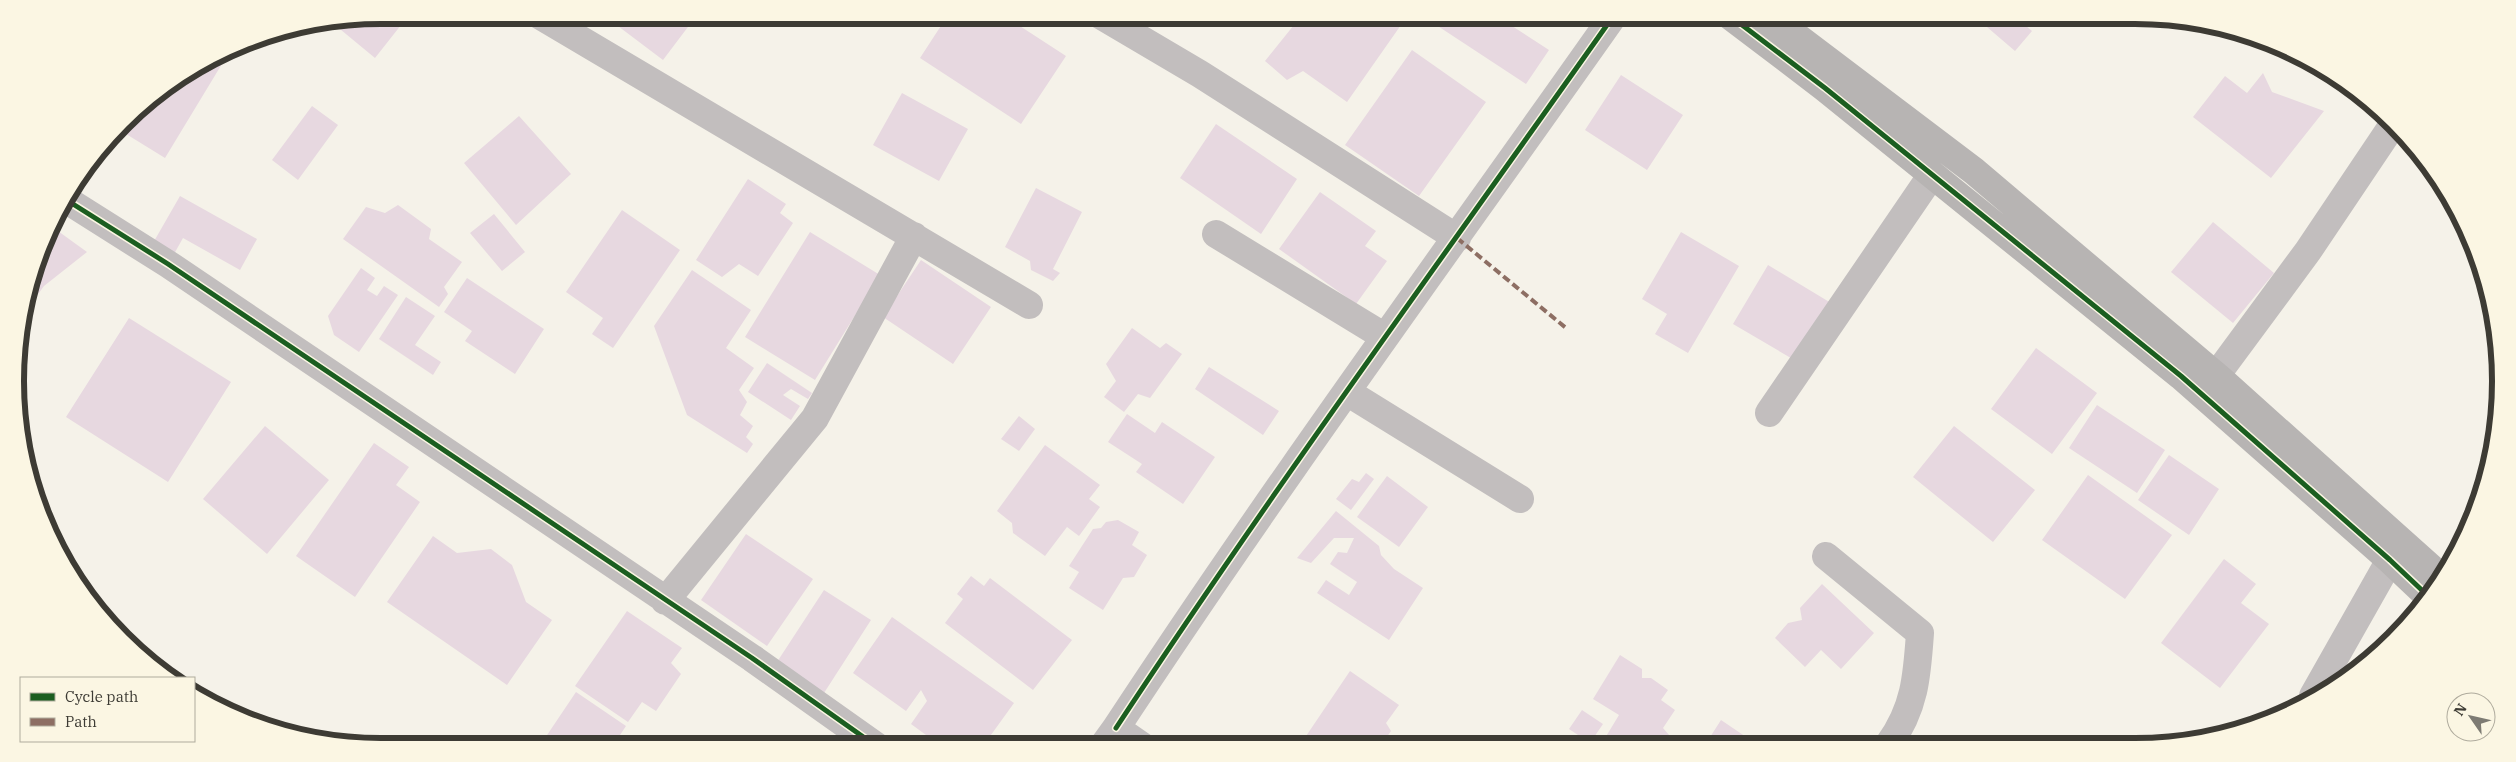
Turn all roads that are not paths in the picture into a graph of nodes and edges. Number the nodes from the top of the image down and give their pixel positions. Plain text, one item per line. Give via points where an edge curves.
1 (555, 24) edge
2 (1115, 24) edge
3 (1608, 24) edge
4 (1741, 24) edge
5 (1780, 24) edge
6 (2390, 130) edge
7 (1931, 176) junction
8 (71, 203) edge
9 (1216, 234) dead end
10 (914, 236) junction
11 (1456, 238) junction
12 (1029, 305) dead end
13 (1385, 338) junction
14 (2215, 376) junction
15 (1347, 392) junction
16 (1769, 413) dead end
17 (1520, 499) dead end
18 (1826, 556) dead end
19 (2390, 560) junction
20 (2436, 573) edge
21 (2423, 591) edge
22 (664, 601) junction
23 (2318, 688) edge
24 (1110, 737) edge
25 (865, 738) edge
26 (1893, 738) edge

1 - 10 street
2 - 11 street via 1200,74
3 - 11 street
4 - 7 street
5 - 14 street via 1974,171
6 - 14 street via 2308,251
7 - 16 street
7 - 19 street via 2181,376
8 - 22 street via 168,264
9 - 13 street
10 - 12 street
10 - 22 street via 815,418
11 - 13 street
13 - 15 street
14 - 20 street
15 - 17 street
15 - 24 street via 1206,592
18 - 26 street via 1920,633 1911,706
19 - 21 street
19 - 23 street
22 - 25 street via 752,658

